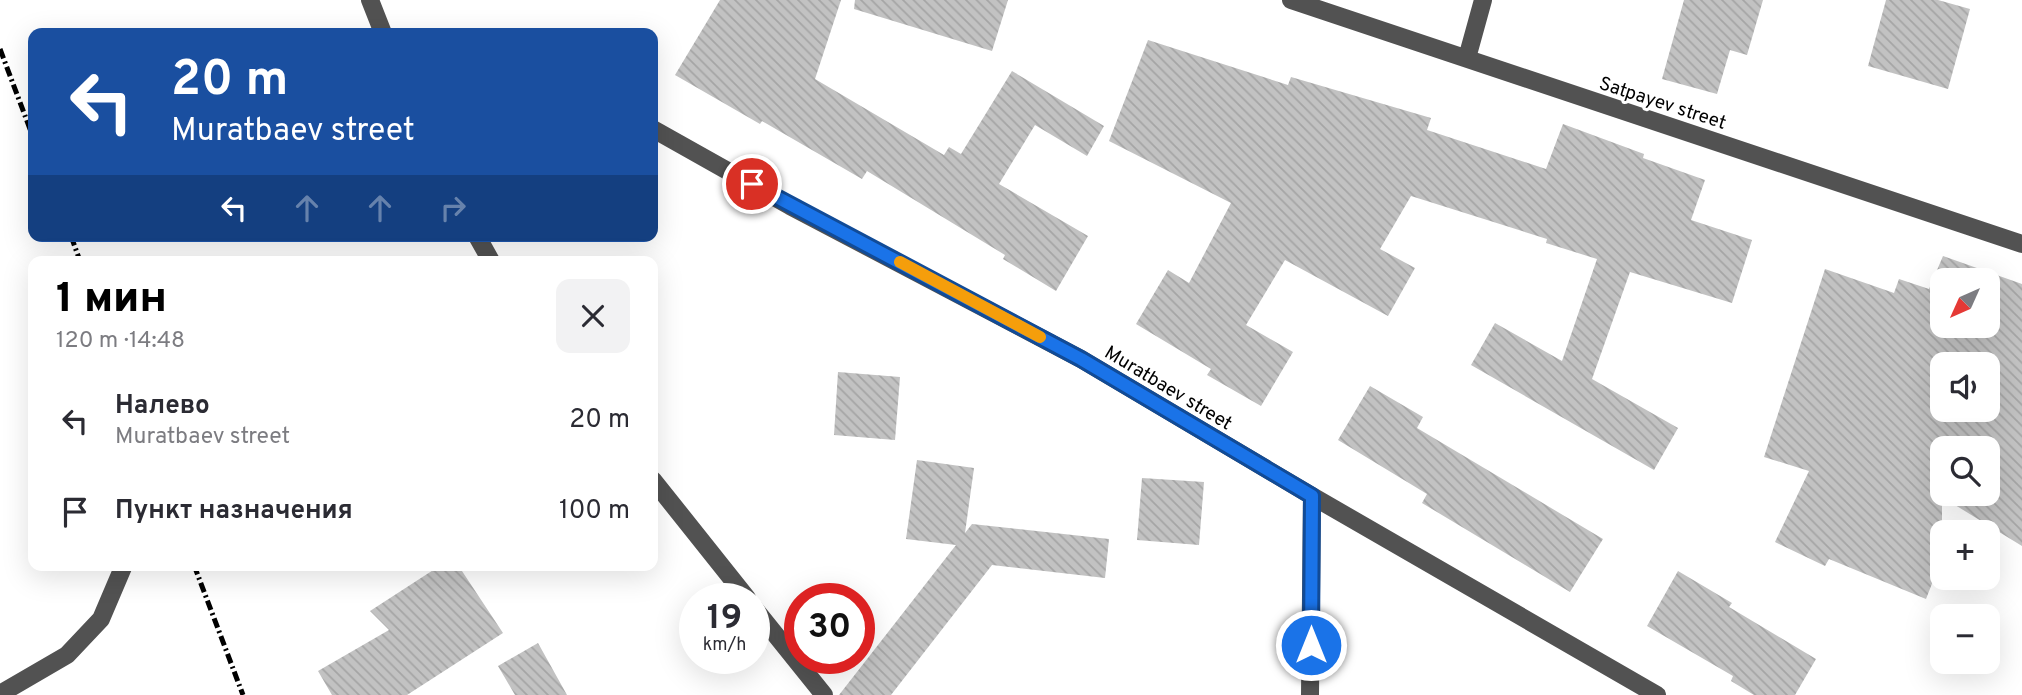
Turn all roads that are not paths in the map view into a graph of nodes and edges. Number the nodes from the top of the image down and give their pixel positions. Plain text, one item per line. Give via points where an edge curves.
1 (370, 0) edge
2 (1291, 0) edge
3 (1483, 0) edge
4 (381, 28) edge
5 (1466, 58) junction
6 (658, 133) edge
7 (2022, 244) edge
8 (658, 486) edge
9 (1312, 496) junction
10 (121, 571) edge
11 (735, 583) edge
12 (770, 628) edge
13 (0, 694) edge
14 (824, 695) edge
15 (1310, 695) edge
16 (1657, 695) edge

1 - 4 street
2 - 5 street, Satpayev street
3 - 5 street
5 - 7 street, Satpayev street
6 - 9 street, Muratbaev street via 1081,359
8 - 11 street
9 - 15 street
9 - 16 street, Muratbaev street
10 - 13 street via 101,619 67,655
12 - 14 street

